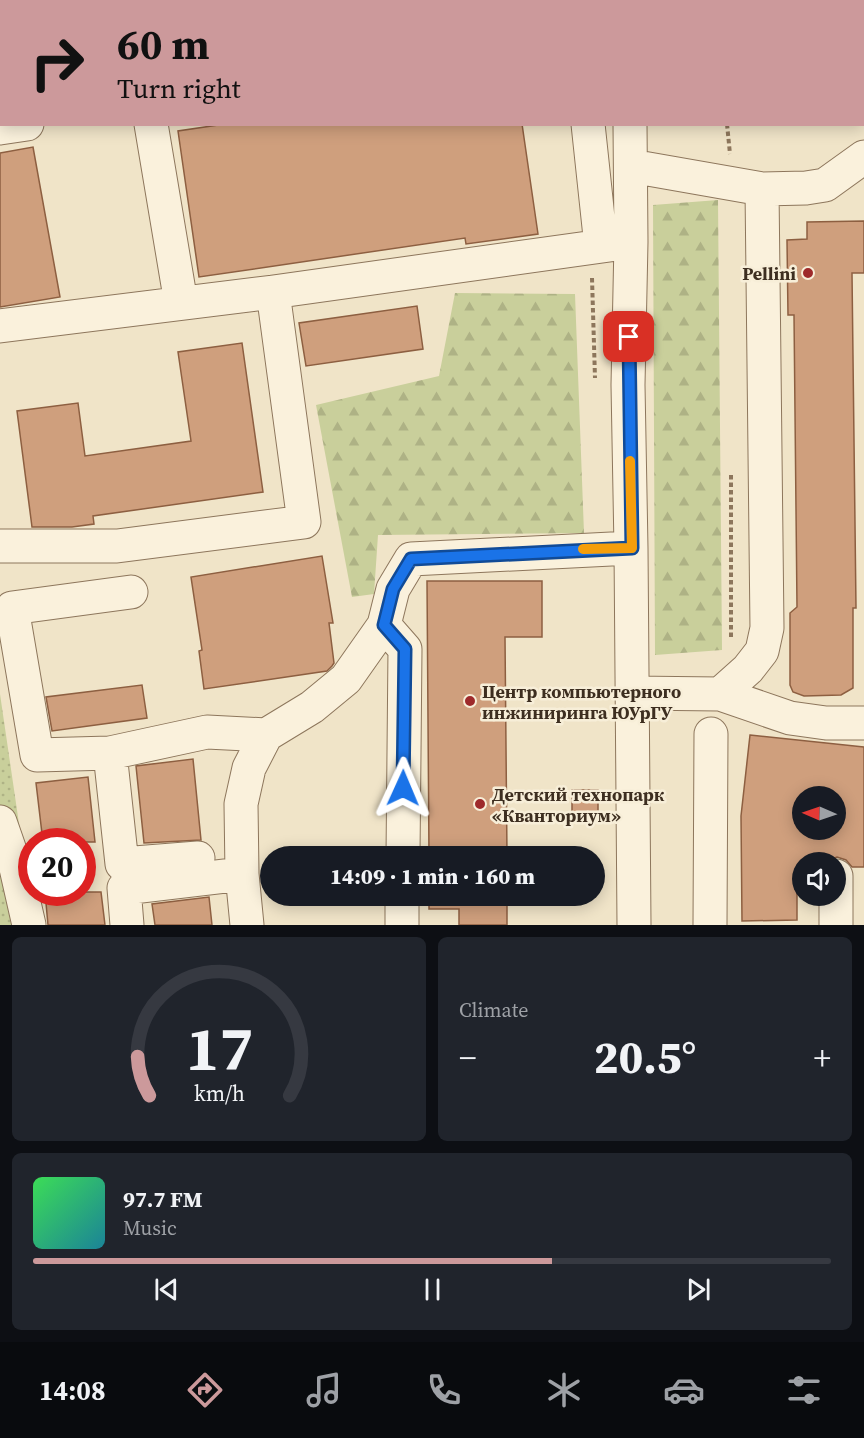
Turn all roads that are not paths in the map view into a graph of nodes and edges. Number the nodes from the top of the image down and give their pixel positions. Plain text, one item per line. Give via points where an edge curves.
1 (151, 126) edge
2 (588, 126) edge
3 (630, 126) edge
4 (864, 157) edge
5 (631, 166) junction
6 (747, 186) junction
7 (616, 244) junction
8 (273, 292) junction
9 (181, 303) junction
10 (0, 326) edge
11 (0, 546) edge
12 (632, 548) junction
13 (131, 592) dead end
14 (384, 625) junction
15 (632, 693) junction
16 (720, 694) junction
17 (864, 723) edge
18 (711, 734) dead end
19 (266, 735) junction
20 (110, 753) junction
21 (0, 822) edge
22 (403, 846) edge
23 (198, 858) dead end
24 (242, 874) junction
25 (402, 906) edge
26 (836, 906) edge
27 (29, 925) edge
28 (127, 925) edge
29 (248, 925) edge
30 (402, 925) edge
31 (635, 925) edge
32 (710, 925) edge
33 (836, 925) edge

1 - 9 street
2 - 7 street
3 - 5 street
4 - 6 street via 825,185
5 - 6 street
5 - 7 street
6 - 16 street via 767,628 762,651
7 - 8 street
7 - 12 street via 628,385
8 - 9 street
8 - 11 street via 304,522 117,546
9 - 10 street
12 - 14 street via 411,559 393,589
12 - 15 street
13 - 20 street via 12,608 37,755
14 - 19 street via 346,679 312,707
14 - 22 street via 405,649
15 - 16 street
15 - 31 street
16 - 17 street via 790,718
18 - 32 street
19 - 20 street via 207,732
19 - 24 street via 249,768 242,804
20 - 23 street via 122,864
21 - 27 street
24 - 28 street via 124,888
24 - 29 street
25 - 30 street
26 - 33 street

